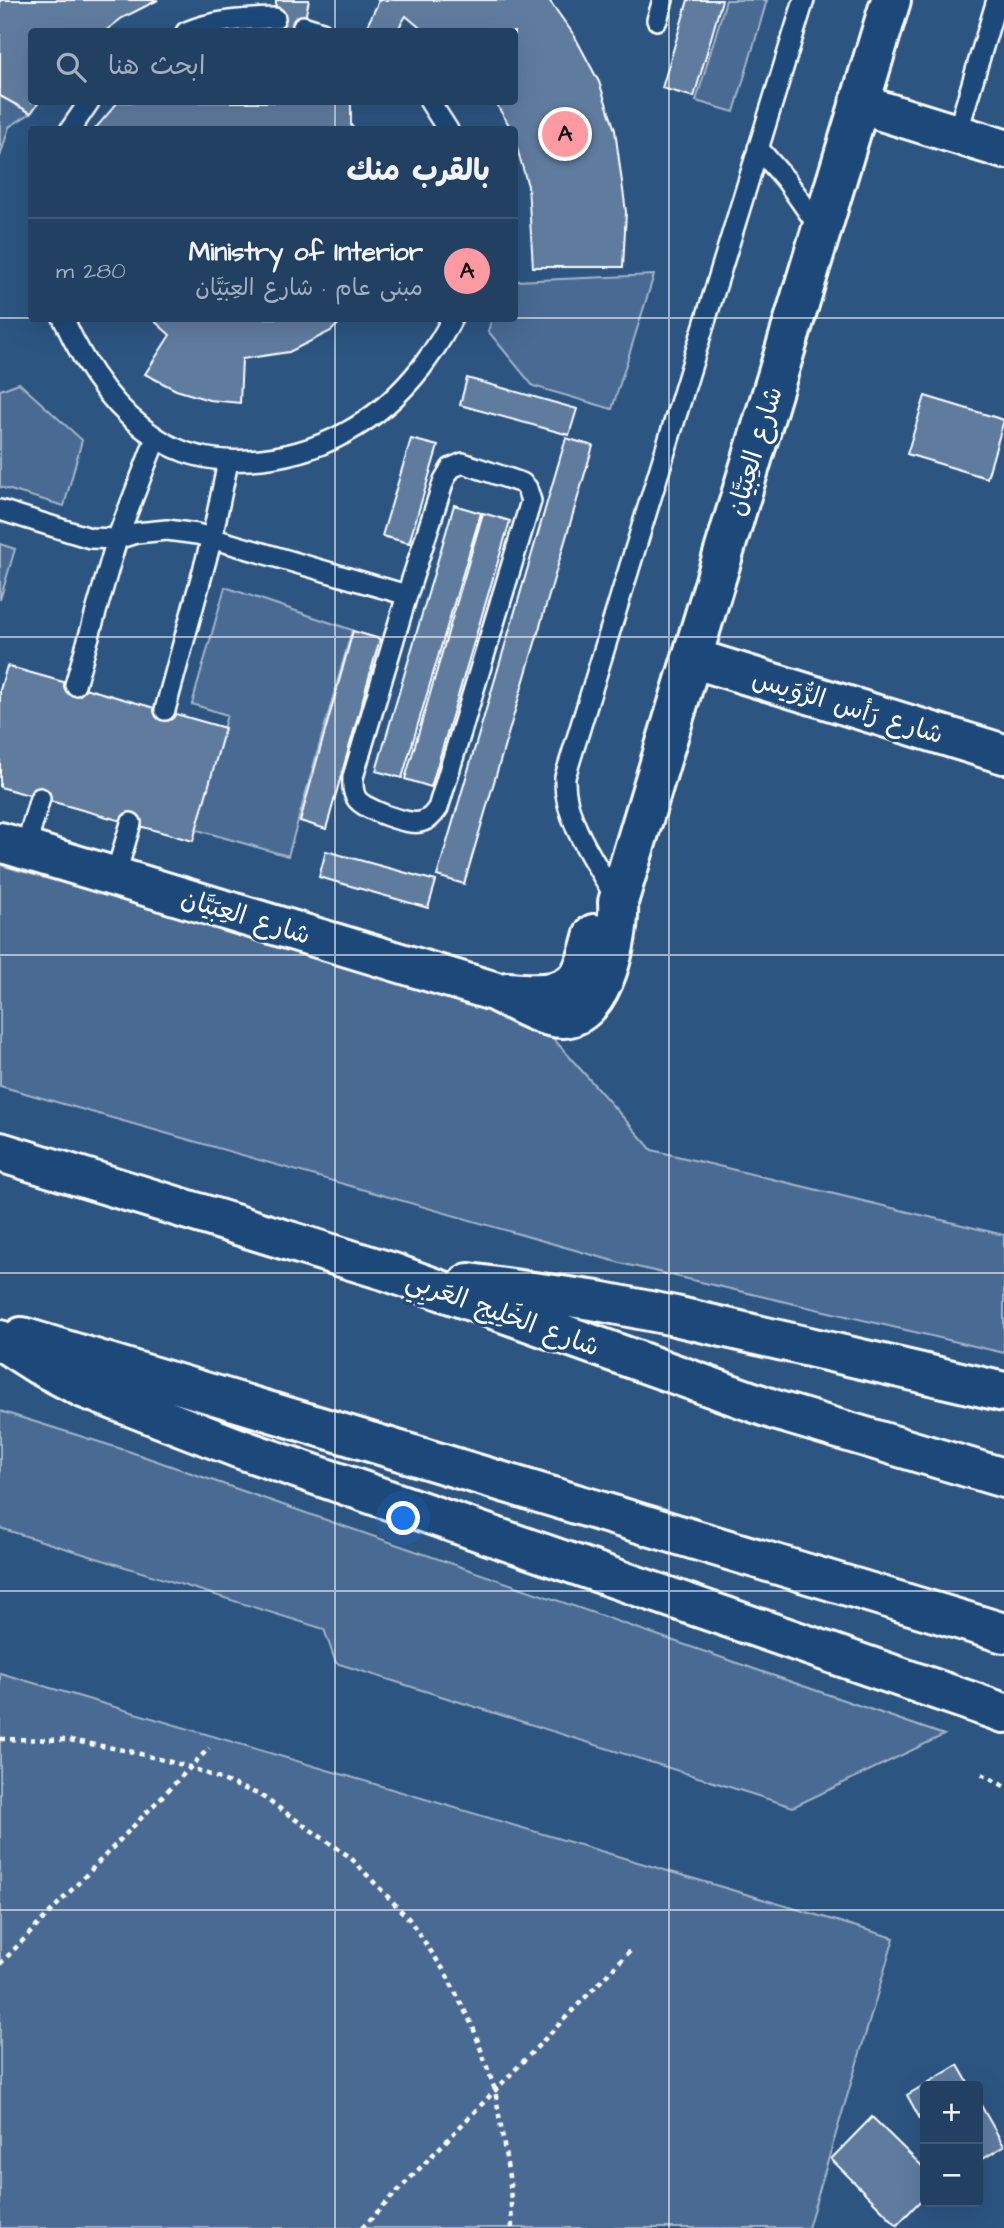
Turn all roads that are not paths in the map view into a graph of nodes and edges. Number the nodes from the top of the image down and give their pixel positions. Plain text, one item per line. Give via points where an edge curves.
1 (663, 0) edge
2 (804, 0) edge
3 (891, 0) edge
4 (997, 0) edge
5 (275, 18) dead end
6 (657, 20) dead end
7 (195, 28) edge
8 (859, 104) junction
9 (87, 105) edge
10 (432, 105) edge
11 (73, 126) edge
12 (445, 126) edge
13 (957, 134) junction
14 (758, 148) junction
15 (1004, 149) edge
16 (821, 230) junction
17 (65, 322) edge
18 (450, 322) edge
19 (156, 438) junction
20 (228, 462) junction
21 (0, 510) edge
22 (212, 538) junction
23 (117, 539) junction
24 (407, 595) junction
25 (692, 659) junction
26 (75, 685) dead end
27 (164, 710) dead end
28 (1004, 754) edge
29 (40, 798) dead end
30 (131, 823) dead end
31 (13, 846) edge
32 (115, 877) junction
33 (618, 902) junction
34 (0, 1152) edge
35 (390, 1272) junction
36 (0, 1331) edge
37 (0, 1340) edge
38 (1004, 1392) edge
39 (1004, 1478) edge
40 (1004, 1633) edge
41 (1004, 1713) edge

1 - 6 lane
2 - 14 lane
3 - 8 main road, شارع العِبَيَّان
4 - 13 lane
5 - 7 lane via 236,19
8 - 13 main road
8 - 16 main road, شارع العِبَيَّان
9 - 11 lane
10 - 12 lane
13 - 15 main road
14 - 16 lane
14 - 33 lane via 565,777 570,817
16 - 25 main road, شارع العِبَيَّان
17 - 19 lane via 100,384
18 - 20 lane via 405,388 344,435 271,459
19 - 20 lane via 177,449
19 - 23 lane
20 - 22 lane
21 - 23 lane via 90,537
22 - 23 lane via 167,530
22 - 24 lane
22 - 27 lane
23 - 26 lane
24 - 24 lane via 353,789 367,808 411,823 422,822 438,808 530,508 527,488 470,464 451,468
25 - 28 main road, شارع رَأس الرُّوَيس
25 - 33 main road, شارع العِبَيَّان
29 - 31 lane
30 - 32 lane
31 - 32 main road, شارع العِبَيَّان
32 - 33 main road, شارع العِبَيَّان via 493,991 549,994 579,976 597,928
34 - 35 main road, شارع الخَلِيج العَربِي
35 - 38 main road via 676,1316
35 - 39 main road, شارع الخَلِيج العَربِي via 778,1411
36 - 40 main road
37 - 41 main road via 83,1388 238,1448

